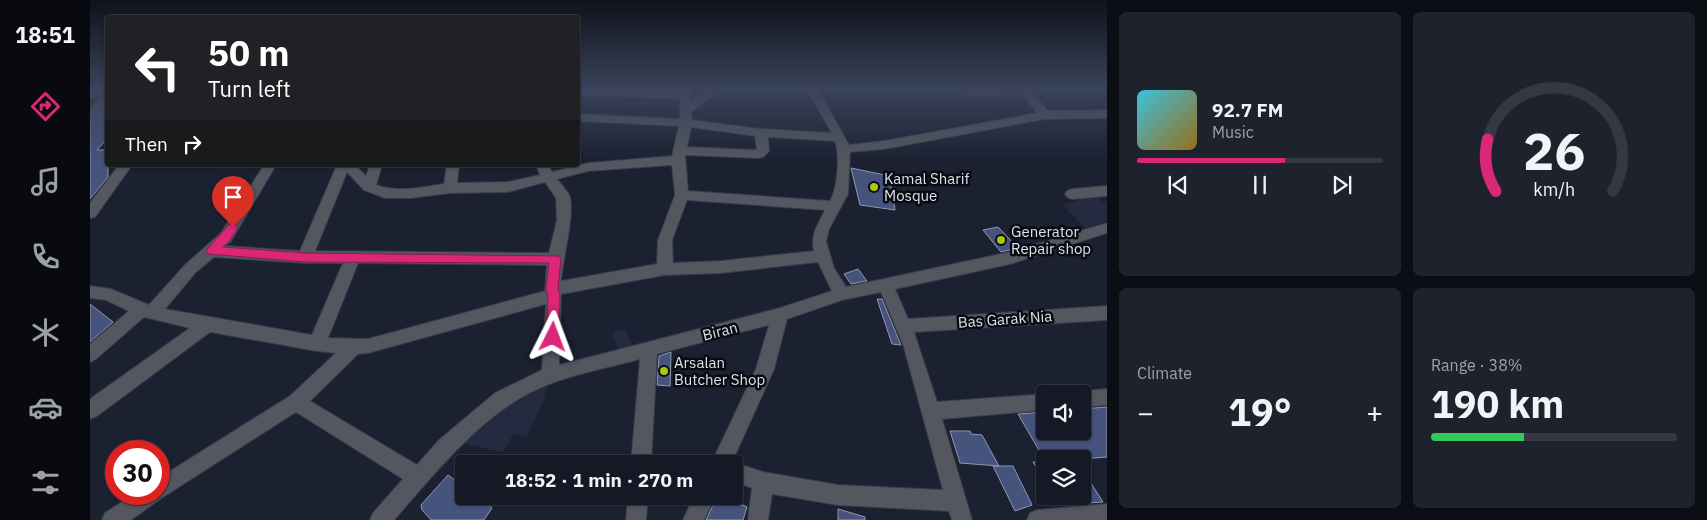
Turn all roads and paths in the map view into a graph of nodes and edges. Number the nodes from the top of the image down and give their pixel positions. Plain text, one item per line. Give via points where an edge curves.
1 (685, 112) edge
2 (690, 112) edge
3 (825, 112) edge
4 (1042, 112) edge
5 (1107, 114) edge
6 (1044, 115) junction
7 (580, 117) edge
8 (685, 117) junction
9 (761, 133) junction
10 (842, 143) junction
11 (679, 156) junction
12 (125, 167) edge
13 (269, 167) edge
14 (342, 167) edge
15 (349, 167) edge
16 (375, 167) edge
17 (453, 167) edge
18 (545, 171) edge
19 (369, 187) junction
20 (450, 188) junction
21 (1107, 191) edge
22 (1072, 194) dead end
23 (682, 195) junction
24 (835, 206) junction
25 (90, 214) edge
26 (1107, 228) edge
27 (212, 251) junction
28 (822, 256) junction
29 (305, 257) junction
30 (353, 258) junction
31 (555, 259) junction
32 (665, 269) junction
33 (886, 285) junction
34 (90, 292) edge
35 (553, 292) junction
36 (842, 294) junction
37 (148, 310) junction
38 (1107, 312) edge
39 (780, 315) junction
40 (210, 323) junction
41 (903, 326) junction
42 (317, 344) junction
43 (354, 347) junction
44 (650, 348) junction
45 (90, 354) edge
46 (550, 375) junction
47 (1107, 397) edge
48 (1091, 398) edge
49 (296, 402) junction
50 (1036, 403) edge
51 (90, 410) edge
52 (930, 411) junction
53 (641, 455) edge
54 (725, 455) edge
55 (743, 475) edge
56 (418, 477) junction
57 (763, 482) junction
58 (170, 483) edge
59 (135, 505) edge
60 (637, 505) edge
61 (700, 505) edge
62 (959, 511) edge
63 (1107, 514) edge
64 (112, 520) edge
65 (380, 520) edge
66 (636, 520) edge
67 (693, 520) edge
68 (758, 520) edge
69 (1037, 520) edge

1 - 8 street
2 - 8 street
3 - 10 street
4 - 6 street
5 - 6 street
6 - 10 street via 884,145
7 - 8 street
8 - 9 street
8 - 11 street
9 - 10 street
9 - 11 street via 763,151 759,154
10 - 24 street via 841,194
11 - 18 street
11 - 23 street
12 - 25 street
13 - 27 street via 226,237
14 - 29 street
15 - 19 street
16 - 19 street
17 - 20 street
18 - 20 street via 508,187
18 - 31 street via 563,197 564,220
19 - 20 street via 384,193
21 - 22 street
23 - 24 street
23 - 32 street via 665,240
24 - 28 street via 822,229 819,241
26 - 33 street, Biran via 1010,258
27 - 29 street
27 - 37 street
28 - 32 street via 721,267
28 - 36 street
29 - 30 street
30 - 31 street
30 - 42 street
31 - 35 street
32 - 35 street
33 - 36 street, Biran
33 - 41 street
34 - 37 street via 99,291
35 - 43 street via 368,346
35 - 46 street
36 - 39 street, Biran
37 - 40 street
37 - 45 street
38 - 41 street, Bas Garak Nia
39 - 44 street, Biran
39 - 54 street via 765,369
40 - 42 street
40 - 51 street
41 - 52 street
42 - 43 street
43 - 49 street
44 - 46 street, Biran
44 - 53 street
46 - 56 street, Biran via 501,399 446,447
47 - 48 street
49 - 56 street
49 - 58 street
50 - 52 street
52 - 62 street
55 - 57 street
56 - 65 street, Biran
57 - 62 street
57 - 68 street
59 - 64 street
60 - 66 street
61 - 67 street
63 - 69 street

